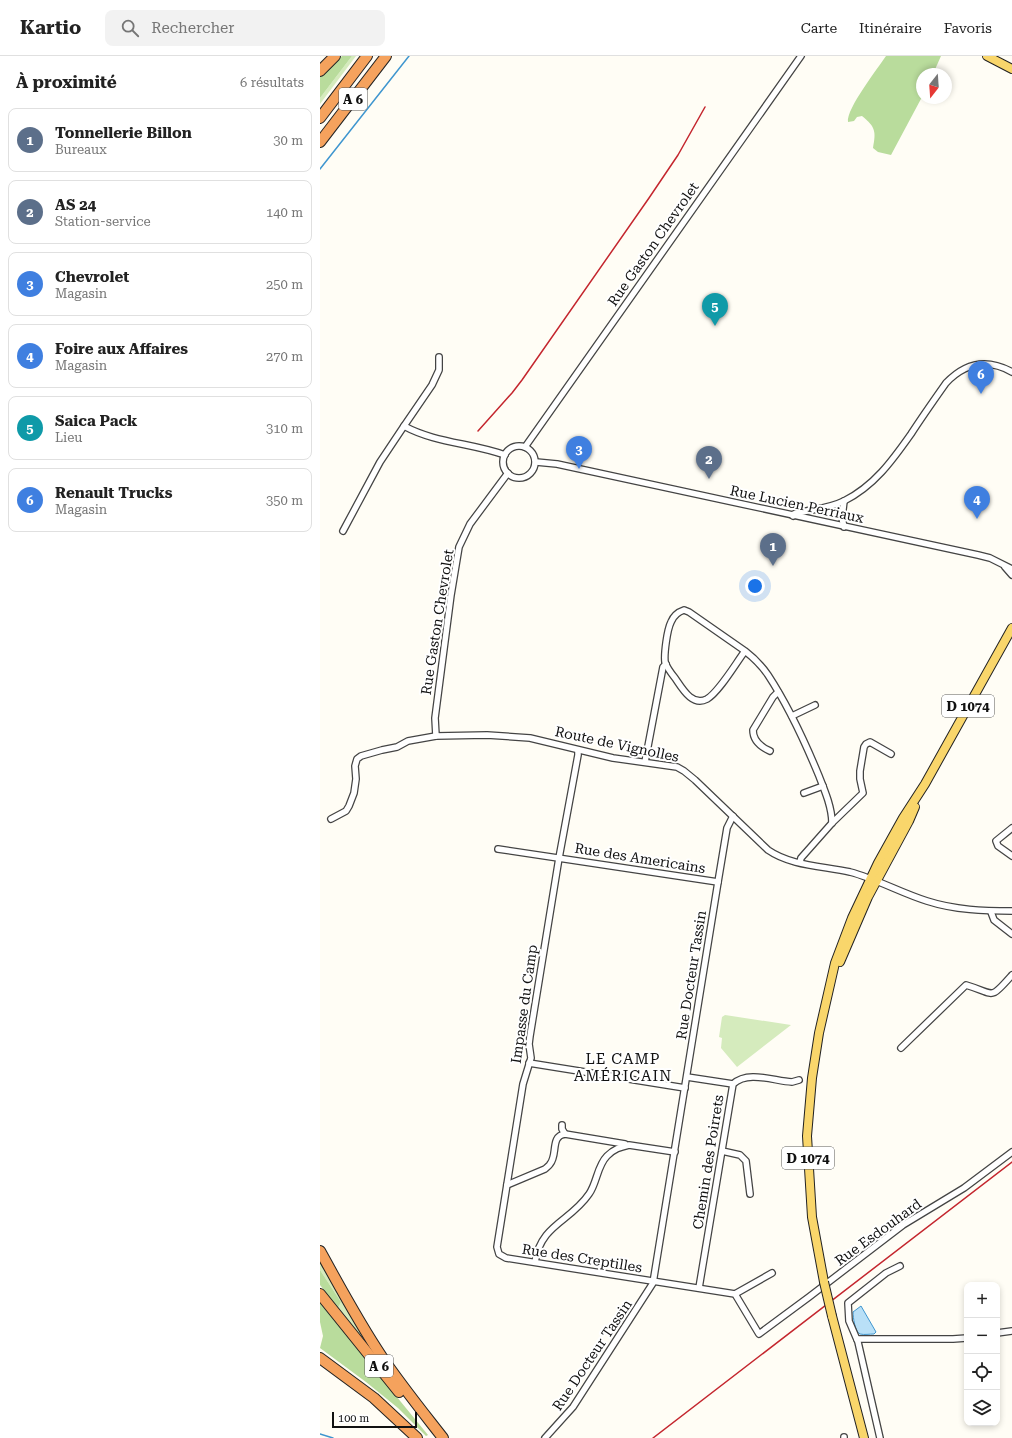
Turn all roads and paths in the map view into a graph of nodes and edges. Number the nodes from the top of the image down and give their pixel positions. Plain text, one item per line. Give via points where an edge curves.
1 (335, 56) edge
2 (368, 56) edge
3 (386, 56) edge
4 (801, 56) edge
5 (987, 56) edge
6 (1012, 69) edge
7 (320, 70) edge
8 (320, 118) edge
9 (320, 142) edge
10 (439, 357) dead end
11 (1012, 372) edge
12 (404, 426) junction
13 (525, 446) junction
14 (505, 455) junction
15 (536, 462) junction
16 (508, 473) junction
17 (844, 501) junction
18 (793, 516) junction
19 (844, 527) junction
20 (344, 531) dead end
21 (1004, 565) junction
22 (1012, 569) edge
23 (1012, 575) edge
24 (1012, 628) edge
25 (745, 651) junction
26 (666, 664) junction
27 (778, 692) junction
28 (814, 705) dead end
29 (792, 716) junction
30 (438, 736) junction
31 (578, 750) junction
32 (770, 751) dead end
33 (891, 754) dead end
34 (645, 762) junction
35 (823, 786) junction
36 (804, 793) dead end
37 (732, 816) junction
38 (331, 819) dead end
39 (832, 823) junction
40 (1012, 828) edge
41 (498, 849) dead end
42 (1012, 856) edge
43 (559, 858) junction
44 (800, 862) junction
45 (873, 880) junction
46 (718, 882) junction
47 (1012, 911) edge
48 (991, 912) junction
49 (1012, 934) edge
50 (1012, 975) edge
51 (901, 1048) dead end
52 (529, 1063) junction
53 (687, 1077) junction
54 (799, 1080) dead end
55 (733, 1084) junction
56 (685, 1088) junction
57 (562, 1125) dead end
58 (566, 1134) junction
59 (629, 1145) junction
60 (675, 1152) junction
61 (722, 1152) junction
62 (1012, 1152) edge
63 (507, 1185) junction
64 (750, 1194) dead end
65 (320, 1251) edge
66 (506, 1258) joint
67 (535, 1262) junction
68 (900, 1266) dead end
69 (772, 1273) dead end
70 (654, 1281) junction
71 (699, 1288) junction
72 (320, 1294) edge
73 (735, 1294) junction
74 (1012, 1331) edge
75 (1000, 1333) edge
76 (964, 1338) edge
77 (857, 1339) junction
78 (320, 1358) edge
79 (417, 1438) edge
80 (437, 1438) edge
81 (442, 1438) edge
82 (545, 1438) edge
83 (864, 1438) edge
84 (880, 1438) edge

1 - 7 highway
2 - 8 highway
3 - 9 highway, A 6
4 - 13 street, Rue Gaston Chevrolet
5 - 6 main road
10 - 12 street via 439,370 432,385
11 - 17 street via 1004,367 987,364 972,366 955,374 881,474
12 - 14 street via 431,437 493,450
12 - 20 street via 380,462
13 - 14 street via 516,446
13 - 15 street via 533,453
14 - 16 street via 503,464
15 - 16 street via 532,472 523,478
15 - 18 street, Rue Lucien Perriaux via 557,464
16 - 30 street, Rue Gaston Chevrolet via 470,524 459,547 435,718
17 - 18 street via 815,510 797,512
17 - 19 street
18 - 19 street, Rue Lucien Perriaux
19 - 21 street, Rue Lucien Perriaux via 978,555
21 - 22 street, Rue Lucien Perriaux
21 - 23 street, Rue Lucien Perriaux
24 - 45 main road, D 1074 via 925,784 903,818
25 - 26 street via 716,692 701,701 693,699 685,692
25 - 26 street via 684,610 671,621 665,652
25 - 27 street via 767,674
26 - 34 street via 663,667
27 - 29 street
27 - 32 street via 752,730 754,738 762,748
28 - 29 street
29 - 35 street
30 - 31 street, Route de Vignolles via 519,737
30 - 38 street, Route de Vignolles via 408,741 357,759 354,793 349,806 346,811
31 - 34 street, Route de Vignolles
31 - 43 street, Impasse du Camp
33 - 39 street via 870,742 866,744 860,771 863,793
34 - 37 street, Route de Vignolles via 677,767 692,776
35 - 36 street
35 - 39 street via 831,810
37 - 44 street, Route de Vignolles via 768,850 780,857
37 - 46 street, Rue Docteur Tassin via 727,828
39 - 44 street
40 - 42 street via 996,841 998,846
41 - 43 street, Rue des Americains
43 - 46 street, Rue des Americains
43 - 52 street, Impasse du Camp via 530,1036
44 - 45 street, Route de Vignolles via 842,870
45 - 48 street, Route de Vignolles via 940,905
45 - 83 main road, D 1074, bridge via 842,942 835,963 819,1034 807,1136 812,1217 824,1282
46 - 53 street, Rue Docteur Tassin
47 - 48 street, Route de Vignolles
48 - 49 street via 994,920
50 - 51 street via 992,994 966,985
52 - 56 street
52 - 63 street, Impasse du Camp via 523,1084
53 - 55 street
53 - 56 street, Rue Docteur Tassin
54 - 55 street, Chemin des Poirrets via 788,1082 750,1077
55 - 61 street, Chemin des Poirrets
56 - 60 street, Rue Docteur Tassin
57 - 58 street via 562,1130
58 - 59 street
58 - 63 street via 557,1139 553,1160 545,1169
59 - 60 street
59 - 67 street via 616,1149 604,1160 583,1202 548,1231 538,1248
60 - 70 street, Rue Docteur Tassin
61 - 64 street via 736,1154 746,1161
61 - 71 street, Chemin des Poirrets
62 - 73 street, Rue Esdouhard via 964,1188 903,1225 759,1334
63 - 66 street, Impasse du Camp via 497,1247 499,1254
65 - 81 highway via 379,1352
66 - 67 street, Rue des Creptilles
67 - 70 street, Rue des Creptilles
68 - 77 street via 886,1273 848,1303 849,1321
69 - 73 street
70 - 71 street
70 - 82 street, Rue Docteur Tassin via 577,1402
71 - 73 street
72 - 80 highway, A 6
74 - 75 street
76 - 77 street
77 - 84 street
78 - 79 highway, A 6 via 374,1398

